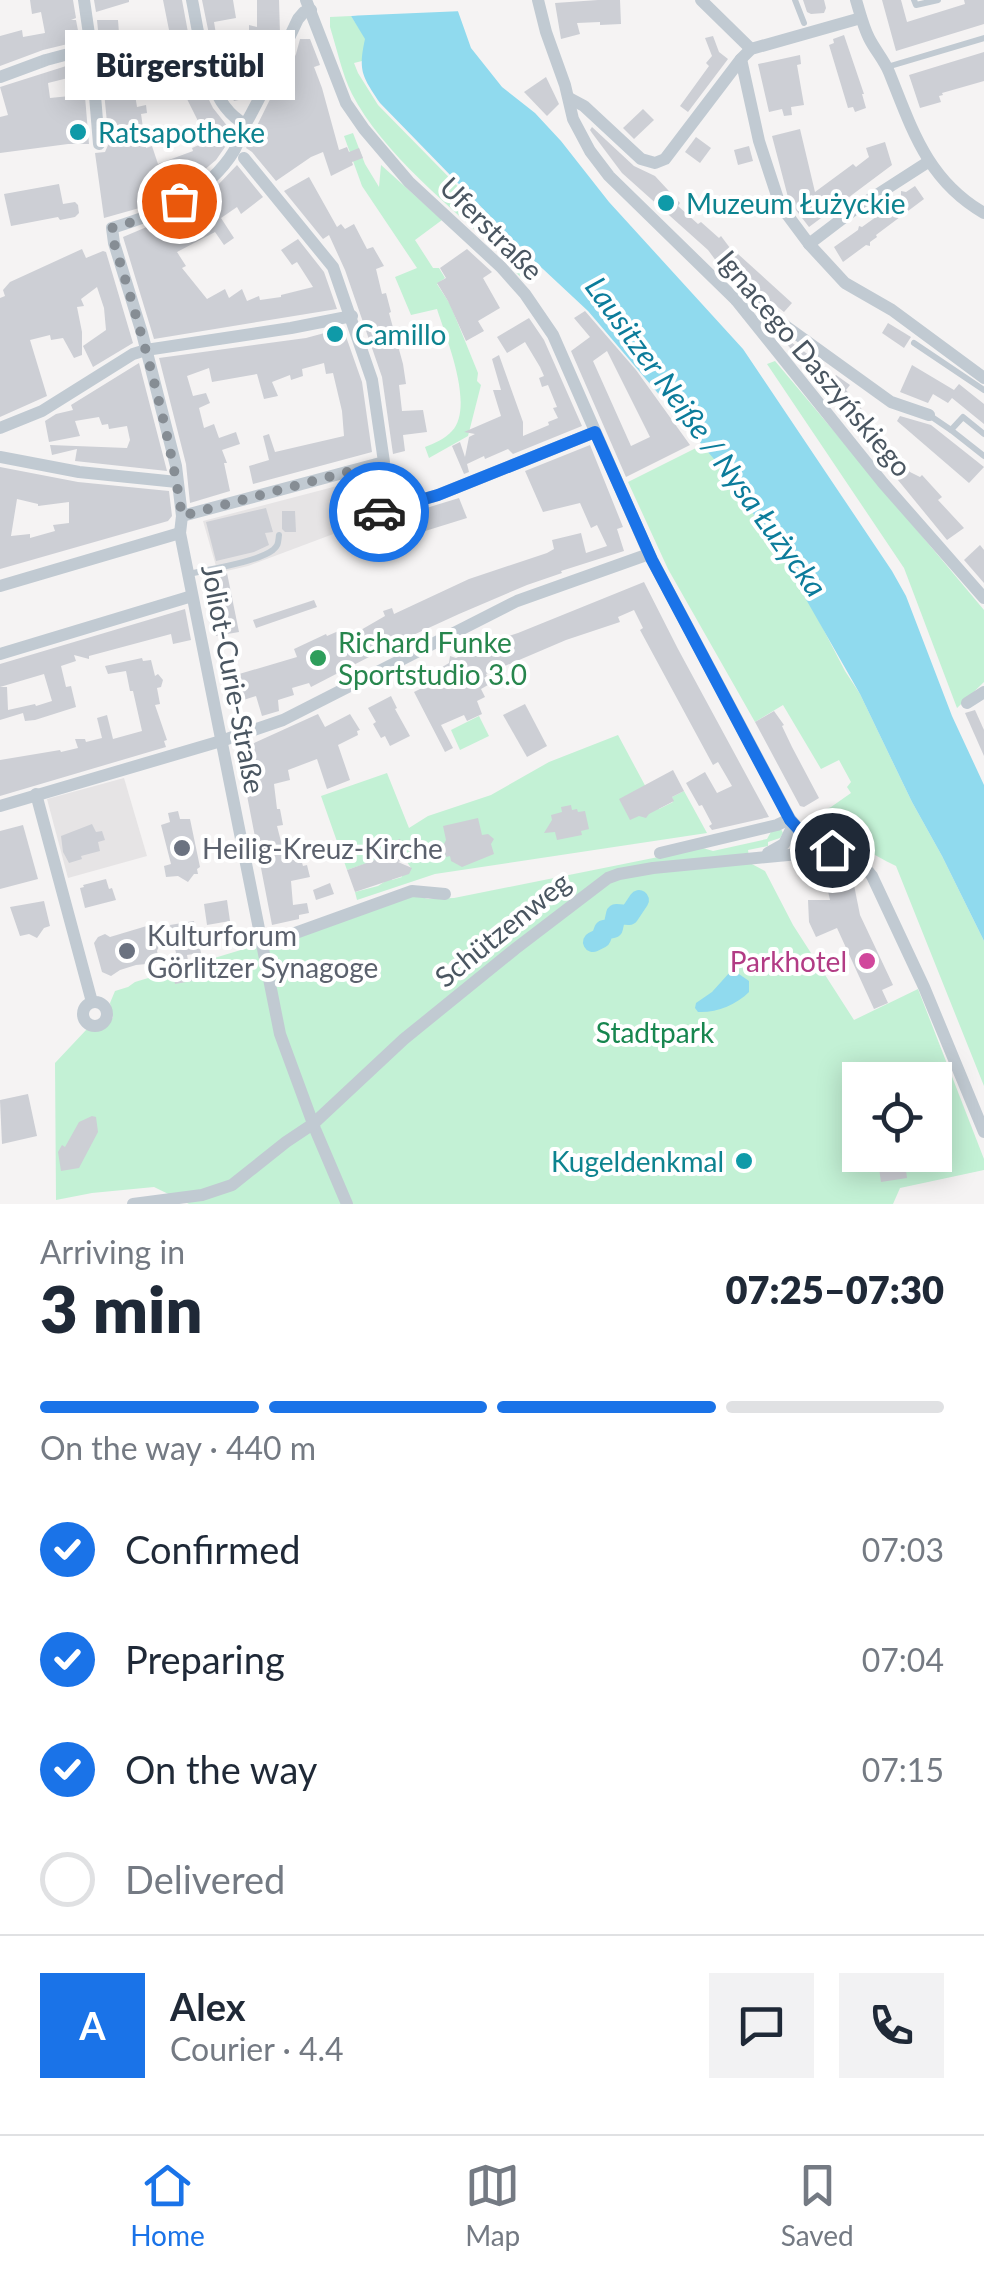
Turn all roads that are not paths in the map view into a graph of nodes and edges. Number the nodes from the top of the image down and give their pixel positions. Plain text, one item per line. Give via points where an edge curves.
1 (84, 0) edge
2 (192, 0) edge
3 (538, 0) edge
4 (702, 0) edge
5 (795, 0) edge
6 (856, 0) edge
7 (914, 0) edge
8 (938, 0) edge
9 (309, 5) edge
10 (861, 18) junction
11 (804, 22) dead end
12 (984, 38) edge
13 (91, 48) junction
14 (746, 54) junction
15 (887, 68) junction
16 (0, 77) edge
17 (568, 98) junction
18 (245, 124) junction
19 (98, 144) dead end
20 (241, 154) junction
21 (928, 162) junction
22 (984, 213) edge
23 (809, 244) junction
24 (736, 300) junction
25 (352, 316) junction
26 (914, 343) dead end
27 (146, 350) junction
28 (984, 378) edge
29 (984, 390) edge
30 (929, 415) joint
31 (0, 428) edge
32 (951, 430) junction
33 (595, 432) junction
34 (984, 434) edge
35 (0, 456) edge
36 (984, 456) edge
37 (347, 472) junction
38 (177, 482) junction
39 (182, 516) junction
40 (180, 533) junction
41 (280, 534) dead end
42 (649, 554) junction
43 (188, 574) junction
44 (0, 586) edge
45 (192, 596) junction
46 (984, 598) edge
47 (0, 654) edge
48 (984, 692) edge
49 (967, 703) dead end
50 (221, 741) junction
51 (36, 794) junction
52 (0, 806) edge
53 (791, 822) junction
54 (832, 850) junction
55 (660, 853) dead end
56 (761, 856) junction
57 (445, 894) dead end
58 (262, 944) junction
59 (92, 1002) dead end
60 (314, 1124) junction
61 (984, 1132) edge
62 (133, 1204) edge
63 (347, 1204) edge

1 - 13 street
2 - 18 street via 208,76 233,118
3 - 17 street, Ignacego Daszyńskiego
4 - 14 street
5 - 11 lane
6 - 10 street
7 - 8 lane via 916,6
9 - 18 street
9 - 33 street, Uferstraße via 357,120 409,182 525,294 553,335
10 - 14 street
10 - 15 street
12 - 15 lane
13 - 16 street
13 - 19 street
14 - 17 street via 718,100 655,162 641,158
14 - 23 street via 759,141 780,204
15 - 21 street
17 - 24 street, Ignacego Daszyńskiego via 573,119 609,176
18 - 20 street
20 - 25 street via 333,267
20 - 27 street, Joliot-Curie-Straße via 179,201 112,228
21 - 22 street
21 - 23 street
23 - 28 street via 844,283
24 - 30 street via 745,297 891,402
24 - 46 street, Ignacego Daszyńskiego
25 - 27 street
25 - 37 street via 372,380 384,462
26 - 29 lane
27 - 31 street
27 - 38 street, Joliot-Curie-Straße
30 - 32 lane
32 - 34 lane via 963,416
32 - 36 lane
33 - 37 street via 438,495 371,514 357,510
33 - 42 street, Uferstraße
35 - 38 street
37 - 39 street
38 - 39 street, Joliot-Curie-Straße
39 - 40 street, Joliot-Curie-Straße
40 - 43 street, Joliot-Curie-Straße
40 - 44 street
41 - 43 lane via 272,551
42 - 50 street via 517,601 300,712
42 - 53 street, Uferstraße
43 - 45 street, Joliot-Curie-Straße
45 - 47 street
45 - 50 street, Joliot-Curie-Straße
48 - 49 street
50 - 51 street
50 - 58 street, Joliot-Curie-Straße
51 - 52 street
51 - 59 street
53 - 54 street
53 - 55 street
53 - 56 street via 784,844
54 - 56 street, Schützenweg
54 - 61 street via 858,860 872,876
56 - 60 street, Schützenweg via 633,870 599,883 404,1040
57 - 58 street via 412,891
58 - 60 street, Joliot-Curie-Straße via 280,1034
60 - 62 street, Schützenweg via 225,1189
60 - 63 street, Joliot-Curie-Straße

